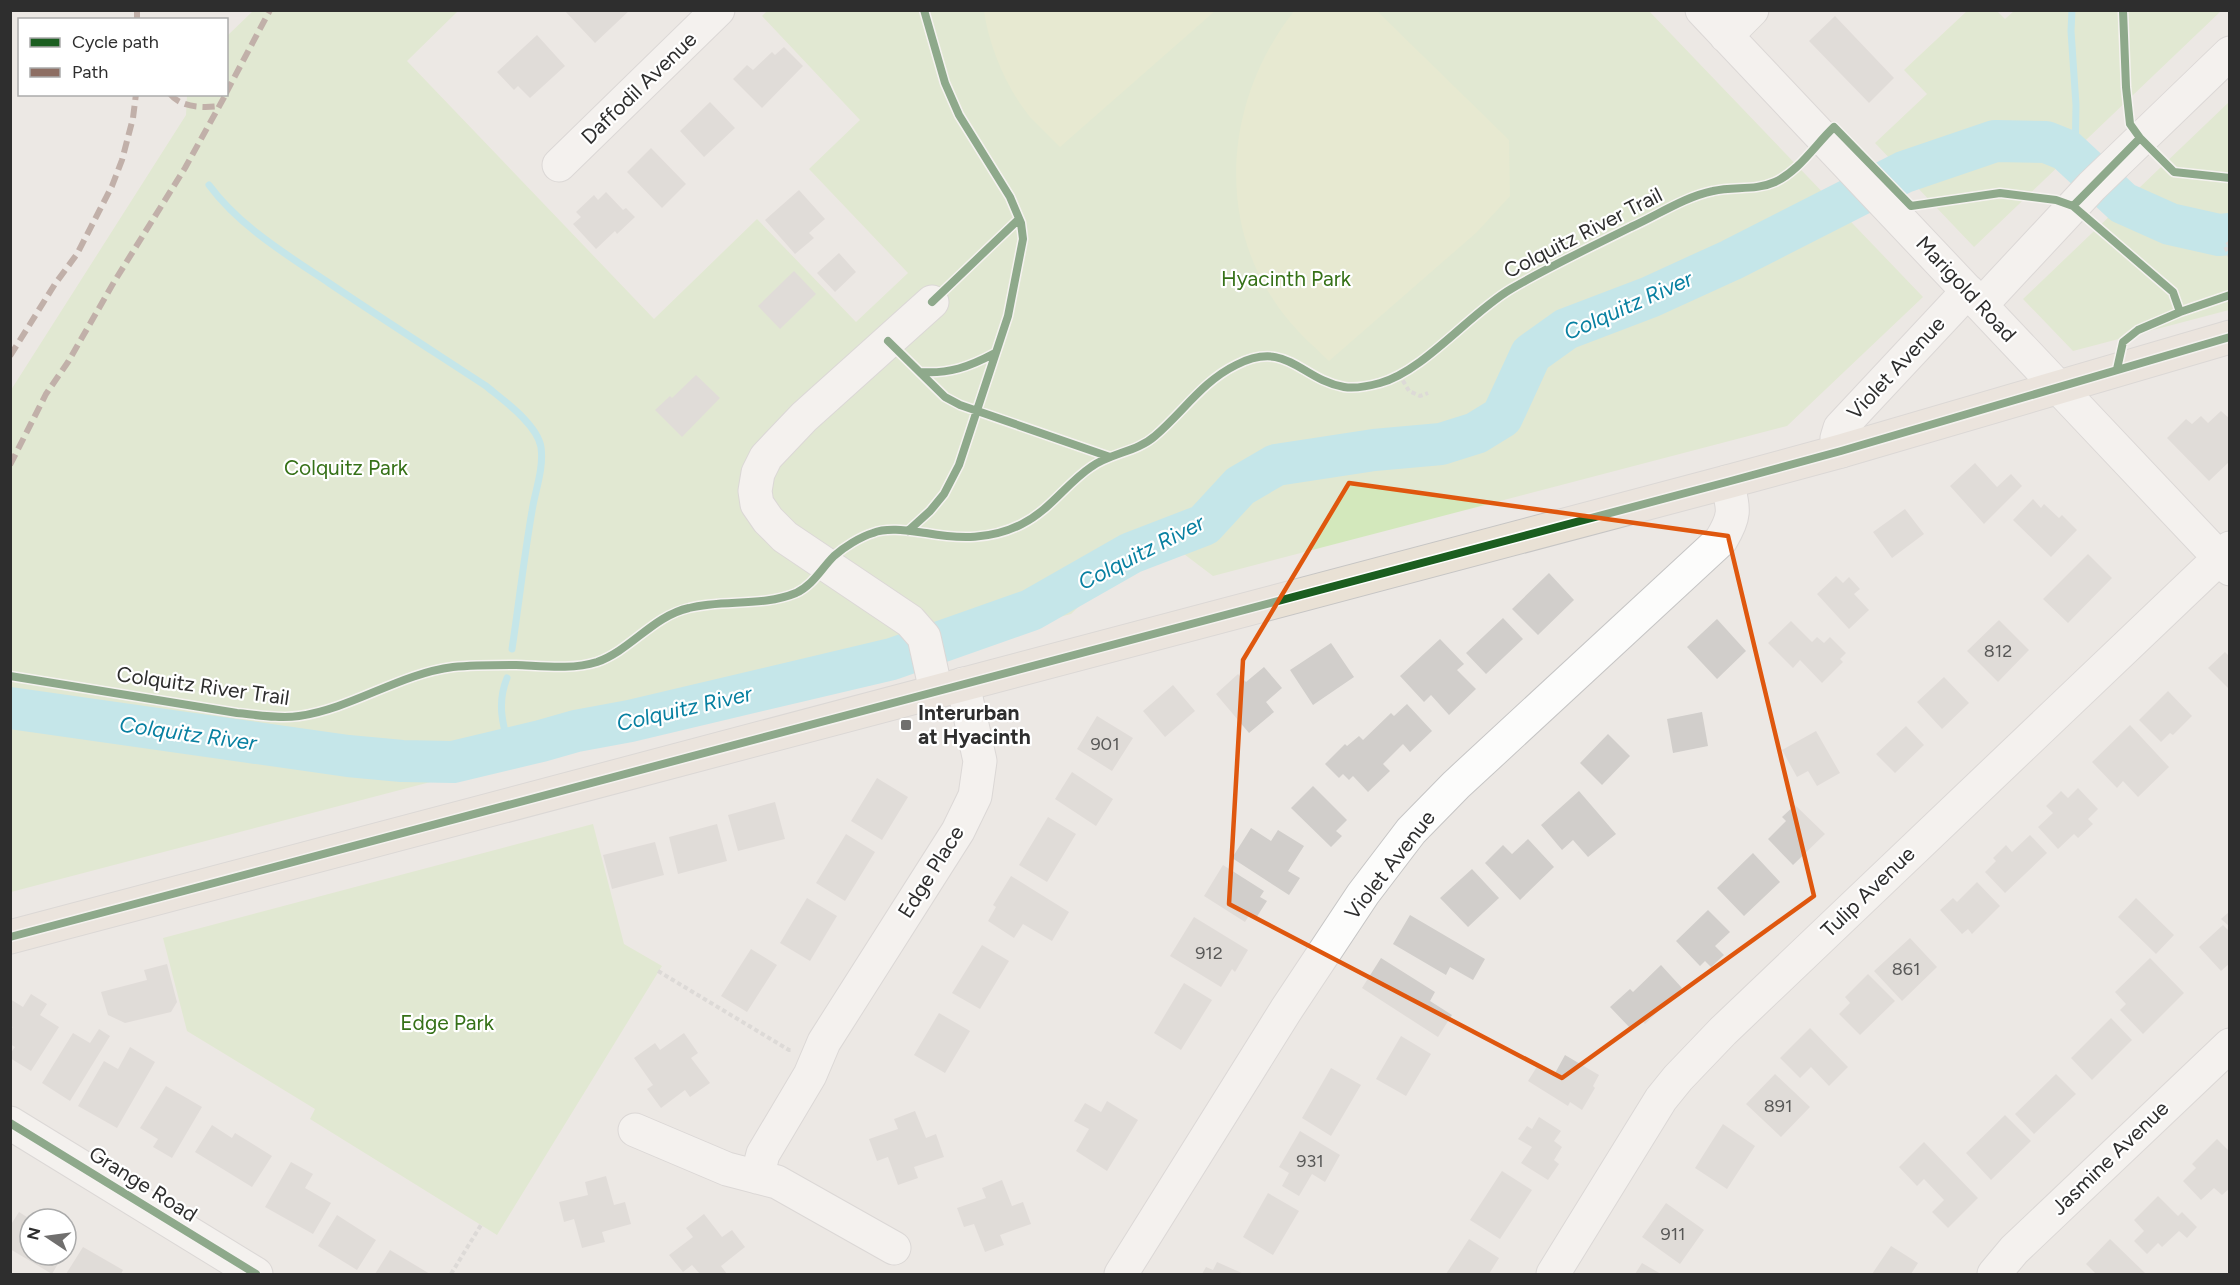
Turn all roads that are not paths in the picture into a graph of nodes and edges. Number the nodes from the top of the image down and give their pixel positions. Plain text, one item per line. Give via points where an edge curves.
1 (718, 10) edge
2 (1702, 10) edge
3 (1752, 10) edge
4 (1726, 36) junction
5 (2229, 53) edge
6 (559, 165) dead end
7 (1974, 298) junction
8 (933, 302) dead end
9 (2229, 337) edge
10 (2058, 387) junction
11 (1841, 451) junction
12 (1727, 483) junction
13 (2226, 558) edge
14 (949, 688) junction
15 (10, 937) edge
16 (2229, 1045) edge
17 (10, 1124) edge
18 (635, 1130) dead end
19 (757, 1177) junction
20 (894, 1248) dead end
21 (256, 1275) edge
22 (1121, 1275) edge
23 (1553, 1275) edge
24 (1994, 1275) edge

1 - 6 street, Daffodil Avenue
2 - 4 street, Marigold Road
3 - 4 street
4 - 7 street, Marigold Road
5 - 7 street, Violet Avenue
7 - 10 street, Marigold Road
7 - 11 street, Violet Avenue via 1840,428 1837,438
8 - 14 street, Edge Place via 804,417 766,457 755,491 757,504 786,537 910,621
9 - 10 main road
10 - 11 main road
10 - 13 street, Marigold Road
11 - 12 main road
12 - 14 main road
12 - 22 street, Violet Avenue via 1734,507 1731,523 1721,540 1411,831 1297,993
13 - 23 street, Tulip Avenue via 1723,1030 1661,1099
14 - 15 main road
14 - 19 street, Edge Place via 980,761 975,796 958,831 824,1042 810,1075 763,1154
16 - 24 street, Jasmine Avenue via 2014,1250
17 - 21 street, Grange Road
18 - 19 street via 727,1169
19 - 20 street via 777,1182

